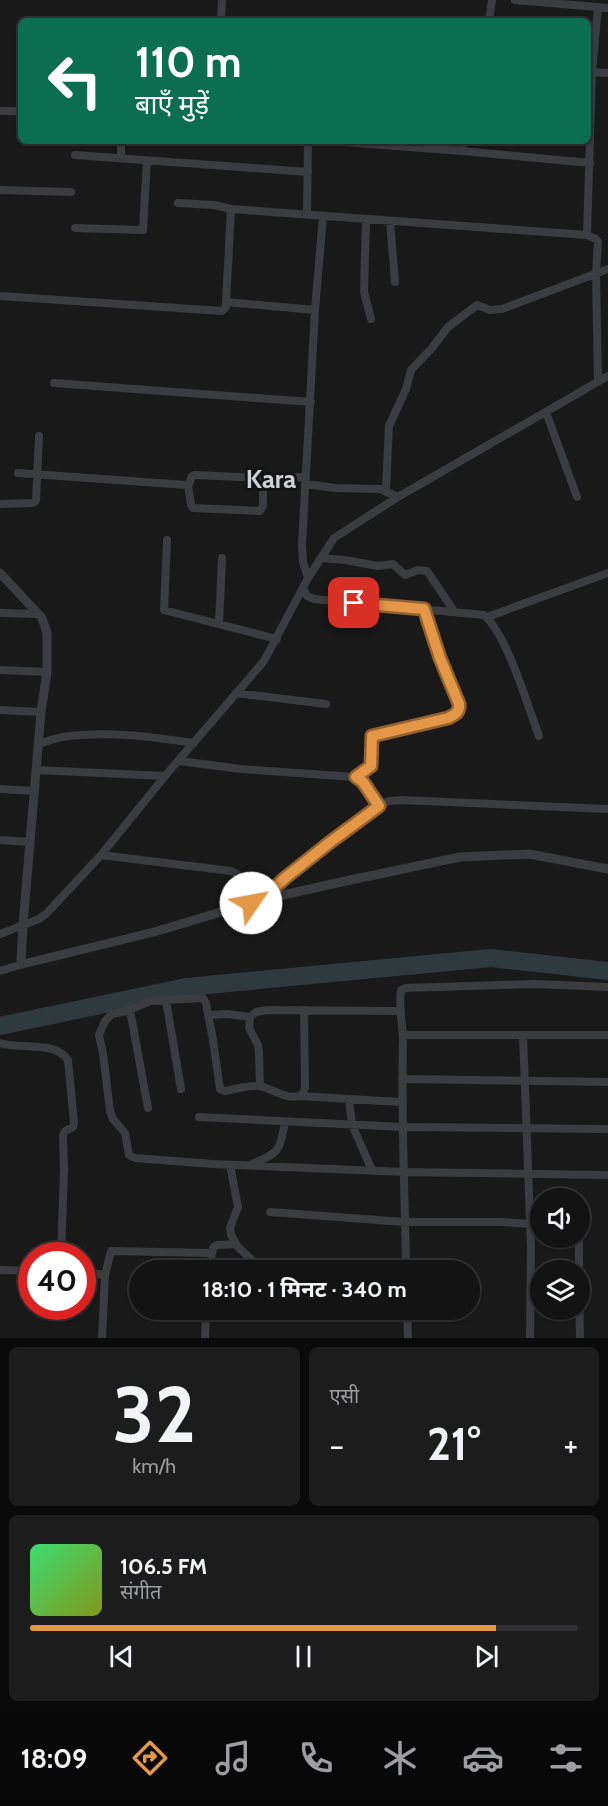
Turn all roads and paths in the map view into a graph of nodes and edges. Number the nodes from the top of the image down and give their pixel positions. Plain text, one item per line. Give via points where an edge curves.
1 (222, 0) edge
2 (492, 0) edge
3 (516, 0) edge
4 (598, 7) junction
5 (608, 8) edge
6 (221, 18) edge
7 (489, 18) edge
8 (591, 64) edge
9 (591, 72) edge
10 (608, 73) edge
11 (0, 111) edge
12 (18, 111) edge
13 (121, 144) edge
14 (308, 144) edge
15 (376, 144) edge
16 (463, 144) edge
17 (590, 144) edge
18 (462, 151) junction
19 (75, 155) dead end
20 (121, 158) junction
21 (147, 160) junction
22 (590, 163) junction
23 (308, 172) junction
24 (0, 190) edge
25 (71, 192) dead end
26 (178, 203) dead end
27 (231, 209) junction
28 (307, 214) junction
29 (323, 216) junction
30 (366, 219) junction
31 (390, 221) junction
32 (75, 228) dead end
33 (587, 235) junction
34 (608, 269) edge
35 (596, 274) junction
36 (395, 282) dead end
37 (0, 296) edge
38 (226, 302) junction
39 (315, 310) junction
40 (371, 319) dead end
41 (608, 376) edge
42 (598, 382) junction
43 (54, 383) dead end
44 (310, 402) junction
45 (546, 412) junction
46 (39, 436) dead end
47 (18, 472) dead end
48 (36, 474) junction
49 (263, 478) junction
50 (306, 480) junction
51 (188, 485) junction
52 (386, 490) junction
53 (398, 497) junction
54 (576, 497) dead end
55 (0, 504) edge
56 (167, 540) dead end
57 (222, 558) dead end
58 (321, 558) junction
59 (0, 573) edge
60 (608, 573) edge
61 (308, 578) junction
62 (303, 588) junction
63 (424, 609) junction
64 (454, 611) junction
65 (0, 613) edge
66 (38, 614) junction
67 (488, 617) junction
68 (219, 624) junction
69 (277, 639) junction
70 (0, 670) edge
71 (47, 672) junction
72 (236, 693) junction
73 (326, 704) dead end
74 (0, 710) edge
75 (41, 712) junction
76 (539, 736) dead end
77 (194, 743) junction
78 (38, 744) junction
79 (179, 761) junction
80 (36, 770) junction
81 (165, 776) junction
82 (356, 777) junction
83 (0, 789) edge
84 (34, 791) junction
85 (379, 806) junction
86 (608, 809) edge
87 (0, 840) edge
88 (30, 842) junction
89 (101, 855) junction
90 (608, 869) edge
91 (256, 902) junction
92 (22, 925) junction
93 (0, 934) edge
94 (23, 964) junction
95 (0, 971) edge
96 (608, 987) edge
97 (166, 1000) junction
98 (130, 1010) junction
99 (304, 1010) junction
100 (401, 1011) junction
101 (208, 1015) junction
102 (250, 1017) junction
103 (403, 1035) junction
104 (523, 1035) junction
105 (608, 1035) edge
106 (0, 1043) edge
107 (402, 1079) junction
108 (524, 1081) junction
109 (608, 1082) edge
110 (260, 1086) junction
111 (181, 1089) dead end
112 (299, 1096) junction
113 (349, 1100) junction
114 (401, 1102) junction
115 (148, 1108) dead end
116 (199, 1117) dead end
117 (285, 1122) junction
118 (352, 1125) junction
119 (402, 1127) junction
120 (526, 1129) junction
121 (608, 1129) edge
122 (230, 1165) junction
123 (249, 1165) junction
124 (372, 1170) junction
125 (404, 1172) junction
126 (530, 1173) junction
127 (608, 1175) edge
128 (530, 1188) edge
129 (270, 1212) dead end
130 (405, 1222) junction
131 (530, 1224) edge
132 (61, 1242) edge
133 (236, 1244) junction
134 (531, 1248) edge
135 (211, 1253) junction
136 (211, 1260) edge
137 (252, 1260) edge
138 (406, 1260) edge
139 (0, 1270) edge
140 (18, 1271) edge
141 (96, 1274) edge
142 (105, 1275) junction
143 (206, 1320) edge
144 (407, 1320) edge
145 (580, 1320) edge
146 (102, 1338) edge
147 (205, 1338) edge
148 (408, 1338) edge
149 (530, 1338) edge
150 (580, 1338) edge

1 - 6 street
2 - 7 street
3 - 4 street
4 - 5 street
4 - 8 street
9 - 10 street
11 - 12 street
13 - 20 street
14 - 23 street
15 - 18 street
16 - 18 street
17 - 22 street
18 - 22 street
19 - 20 street
20 - 21 street
21 - 23 street
21 - 32 street via 143,231
22 - 33 street
23 - 28 street
24 - 25 street
26 - 27 street
27 - 28 street
27 - 38 street
28 - 29 street
29 - 30 street
29 - 39 street
30 - 31 street
30 - 40 street via 364,292
31 - 33 street
31 - 36 street
33 - 35 street via 598,242
34 - 35 street
35 - 42 street
35 - 52 street via 502,309 477,305 448,327 412,369 390,422
37 - 38 street via 219,311 225,309
38 - 39 street
39 - 44 street
41 - 42 street
42 - 45 street
43 - 44 street
44 - 50 street
45 - 53 street
45 - 54 street
46 - 48 street
47 - 48 street
48 - 51 street
48 - 55 street via 35,502
49 - 50 street
49 - 51 street via 193,475
49 - 51 street via 260,511 194,508
50 - 52 street via 335,488
50 - 61 street via 303,558
52 - 53 street
53 - 58 street via 338,534
56 - 68 street via 164,610
57 - 68 street
58 - 61 street
58 - 64 street via 378,566 393,564 405,575 427,571
59 - 66 street
60 - 67 street
61 - 62 street
62 - 63 street via 314,599
62 - 69 street
63 - 64 street
63 - 82 street via 459,710 448,718 373,736 371,766
64 - 67 street
65 - 66 street
66 - 71 street via 47,633
67 - 76 street via 507,652
68 - 69 street
69 - 72 street
70 - 71 street
71 - 75 street
72 - 73 street
72 - 77 street
74 - 75 street
75 - 78 street
77 - 78 street via 150,736 103,735 71,736
77 - 79 street
78 - 80 street
79 - 81 street
79 - 82 street
80 - 81 street
80 - 84 street
81 - 89 street
82 - 85 street
83 - 84 street
84 - 88 street
85 - 86 street via 402,800
85 - 91 street
87 - 88 street
88 - 92 street
89 - 91 street via 231,871 242,877
89 - 92 street via 47,913
90 - 91 street via 529,854 460,857
91 - 94 street
92 - 93 street
92 - 94 street
94 - 95 street
96 - 100 street via 535,984 404,988
97 - 98 street via 150,1001
97 - 101 street via 201,998
97 - 111 street
98 - 115 street
98 - 122 street via 109,1017 99,1035 110,1111 125,1133 129,1155
99 - 100 street
99 - 102 street via 268,1010
99 - 112 street via 305,1088
100 - 103 street
101 - 102 street
101 - 110 street via 220,1089
102 - 110 street via 249,1028 258,1045
103 - 104 street
103 - 107 street
104 - 105 street
104 - 108 street
106 - 132 street via 53,1049 68,1060 74,1123 63,1135
107 - 108 street
107 - 114 street
108 - 109 street
108 - 120 street
110 - 112 street via 285,1096
112 - 113 street
113 - 114 street
113 - 118 street
114 - 119 street
116 - 117 street
117 - 118 street
117 - 123 street via 277,1152
118 - 119 street
118 - 124 street
119 - 120 street
119 - 125 street
120 - 121 street
120 - 126 street
122 - 123 street
122 - 133 street via 238,1207 231,1228
123 - 124 street
124 - 125 street
125 - 126 street
125 - 130 street
126 - 127 street
126 - 128 street
129 - 130 street
130 - 131 street
130 - 138 street
133 - 135 street via 217,1245
133 - 137 street
134 - 149 street
135 - 136 street
135 - 142 street via 112,1250
139 - 140 street
141 - 142 street
142 - 146 street
143 - 147 street
144 - 148 street
145 - 150 street

